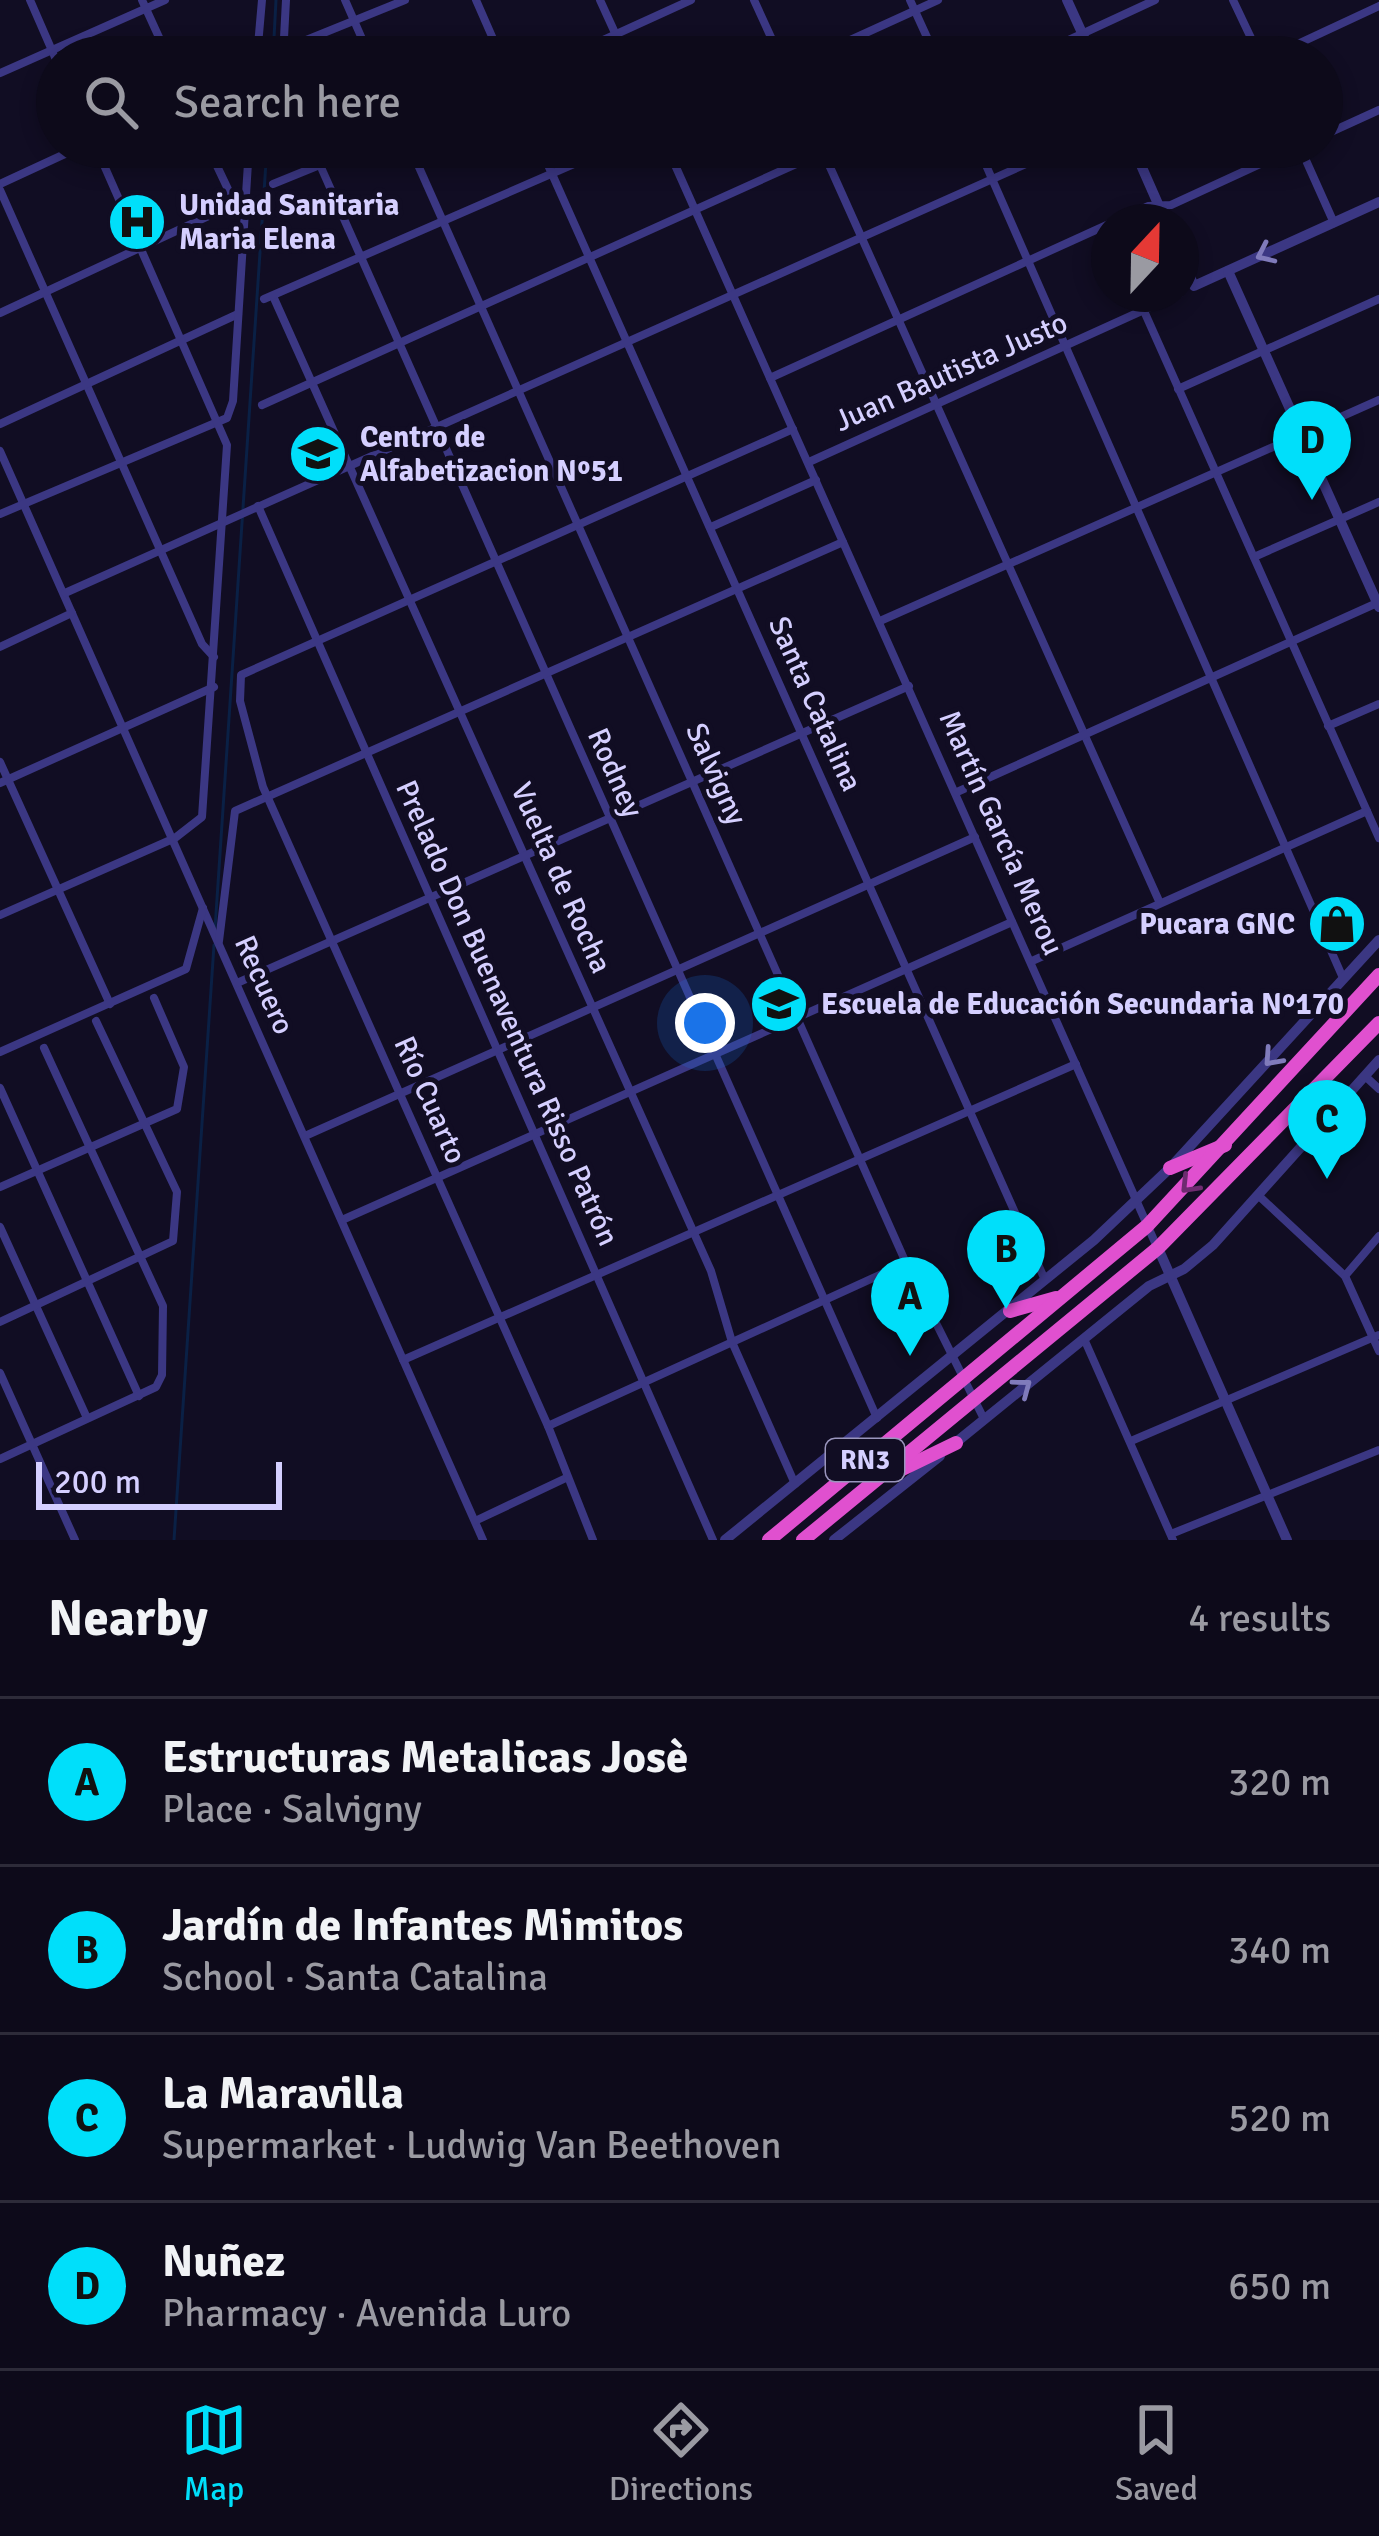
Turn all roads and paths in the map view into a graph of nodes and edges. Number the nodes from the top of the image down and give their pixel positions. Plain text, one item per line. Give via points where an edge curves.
1 (30, 0) edge
2 (165, 0) edge
3 (249, 0) edge
4 (262, 0) edge
5 (286, 0) edge
6 (345, 0) edge
7 (405, 0) edge
8 (476, 0) edge
9 (600, 0) edge
10 (691, 0) edge
11 (754, 0) edge
12 (910, 0) edge
13 (938, 0) edge
14 (1066, 0) edge
15 (1155, 0) edge
16 (1233, 0) edge
17 (144, 4) edge
18 (1379, 6) edge
19 (914, 10) junction
20 (260, 16) junction
21 (356, 22) junction
22 (616, 34) junction
23 (1082, 34) junction
24 (46, 36) edge
25 (81, 36) edge
26 (158, 36) edge
27 (259, 36) edge
28 (285, 36) edge
29 (323, 36) edge
30 (362, 36) edge
31 (492, 36) edge
32 (612, 36) edge
33 (770, 36) edge
34 (858, 36) edge
35 (926, 36) edge
36 (1078, 36) edge
37 (1250, 36) edge
38 (1315, 36) edge
39 (36, 58) edge
40 (0, 73) edge
41 (1379, 110) edge
42 (1343, 126) edge
43 (38, 168) edge
44 (104, 168) edge
45 (218, 168) edge
46 (248, 168) edge
47 (317, 168) edge
48 (320, 168) edge
49 (419, 168) edge
50 (549, 168) edge
51 (566, 168) edge
52 (677, 168) edge
53 (782, 168) edge
54 (831, 168) edge
55 (987, 168) edge
56 (1015, 168) edge
57 (1143, 168) edge
58 (1249, 168) edge
59 (1308, 168) edge
60 (552, 174) junction
61 (992, 178) junction
62 (273, 184) dead end
63 (0, 187) edge
64 (245, 199) junction
65 (1379, 202) edge
66 (234, 203) junction
67 (1159, 204) edge
68 (1165, 204) edge
69 (695, 210) junction
70 (244, 214) junction
71 (443, 222) junction
72 (1334, 223) junction
73 (1091, 233) edge
74 (861, 236) junction
75 (139, 247) junction
76 (360, 258) junction
77 (588, 258) junction
78 (1029, 262) junction
79 (1228, 271) junction
80 (1199, 284) edge
81 (45, 292) junction
82 (733, 294) junction
83 (1379, 299) edge
84 (481, 306) junction
85 (1142, 312) edge
86 (1144, 312) edge
87 (0, 313) edge
88 (239, 314) junction
89 (898, 320) junction
90 (182, 340) junction
91 (626, 342) junction
92 (397, 343) junction
93 (1066, 347) junction
94 (1264, 352) junction
95 (770, 378) junction
96 (87, 382) junction
97 (313, 382) junction
98 (1178, 389) junction
99 (519, 390) junction
100 (1379, 400) edge
101 (262, 405) dead end
102 (937, 406) junction
103 (0, 424) edge
104 (218, 424) junction
105 (435, 428) junction
106 (793, 428) junction
107 (1301, 435) junction
108 (0, 451) edge
109 (808, 462) junction
110 (122, 466) junction
111 (350, 466) junction
112 (1216, 472) junction
113 (688, 477) junction
114 (816, 480) junction
115 (1379, 502) edge
116 (24, 506) junction
117 (258, 506) junction
118 (1132, 510) junction
119 (0, 514) edge
120 (224, 520) junction
121 (1340, 520) junction
122 (579, 524) junction
123 (711, 527) junction
124 (844, 542) junction
125 (160, 550) junction
126 (1254, 557) junction
127 (495, 562) junction
128 (1009, 565) junction
129 (738, 590) junction
130 (65, 593) junction
131 (410, 599) junction
132 (1378, 604) edge
133 (72, 613) junction
134 (880, 621) junction
135 (629, 638) junction
136 (315, 642) junction
137 (1290, 642) junction
138 (0, 646) edge
139 (215, 658) junction
140 (544, 674) junction
141 (1207, 679) junction
142 (909, 686) junction
143 (214, 687) junction
144 (1379, 704) edge
145 (460, 710) junction
146 (1328, 727) junction
147 (124, 728) junction
148 (802, 733) junction
149 (1084, 734) junction
150 (365, 754) junction
151 (0, 761) edge
152 (694, 781) junction
153 (4, 782) edge
154 (957, 793) junction
155 (267, 797) junction
156 (1367, 811) junction
157 (609, 819) junction
158 (976, 837) junction
159 (175, 838) junction
160 (1379, 838) edge
161 (1285, 847) junction
162 (524, 855) junction
163 (869, 884) junction
164 (57, 890) junction
165 (428, 898) junction
166 (1159, 901) junction
167 (203, 908) junction
168 (0, 915) edge
169 (1012, 922) junction
170 (760, 933) junction
171 (1379, 940) edge
172 (333, 941) junction
173 (219, 943) junction
174 (1032, 961) junction
175 (908, 969) junction
176 (676, 970) junction
177 (1379, 975) edge
178 (1343, 980) junction
179 (237, 983) junction
180 (154, 998) dead end
181 (110, 1004) junction
182 (592, 1007) junction
183 (799, 1016) junction
184 (96, 1021) dead end
185 (1379, 1023) edge
186 (44, 1048) dead end
187 (497, 1050) junction
188 (0, 1052) edge
189 (714, 1054) junction
190 (1379, 1060) edge
191 (1076, 1064) junction
192 (1365, 1076) junction
193 (0, 1088) edge
194 (1379, 1089) edge
195 (401, 1092) junction
196 (631, 1092) junction
197 (970, 1109) junction
198 (145, 1123) junction
199 (534, 1133) junction
200 (305, 1136) junction
201 (1230, 1142) junction
202 (91, 1147) junction
203 (861, 1159) junction
204 (1170, 1168) junction
205 (38, 1170) junction
206 (438, 1177) junction
207 (0, 1187) edge
208 (778, 1194) junction
209 (1259, 1196) junction
210 (1136, 1201) junction
211 (343, 1220) junction
212 (1147, 1226) junction
213 (0, 1227) edge
214 (693, 1233) junction
215 (1379, 1236) edge
216 (1158, 1248) junction
217 (143, 1258) junction
218 (906, 1263) junction
219 (598, 1274) junction
220 (1172, 1275) junction
221 (1345, 1276) junction
222 (1046, 1281) junction
223 (90, 1282) junction
224 (1061, 1297) junction
225 (825, 1302) junction
226 (36, 1306) junction
227 (1010, 1311) junction
228 (500, 1318) junction
229 (0, 1322) edge
230 (1376, 1336) edge
231 (1084, 1341) junction
232 (732, 1342) junction
233 (1379, 1351) edge
234 (403, 1360) junction
235 (952, 1360) junction
236 (0, 1372) edge
237 (961, 1379) junction
238 (644, 1383) junction
239 (140, 1396) junction
240 (1226, 1400) junction
241 (974, 1401) junction
242 (87, 1418) junction
243 (877, 1418) junction
244 (984, 1418) junction
245 (548, 1426) junction
246 (1131, 1441) junction
247 (956, 1443) junction
248 (32, 1444) junction
249 (1379, 1450) edge
250 (0, 1459) edge
251 (566, 1478) junction
252 (795, 1484) junction
253 (871, 1484) junction
254 (1267, 1497) junction
255 (475, 1521) junction
256 (1172, 1537) edge
257 (75, 1540) edge
258 (483, 1540) edge
259 (593, 1540) edge
260 (713, 1540) edge
261 (725, 1540) edge
262 (770, 1540) edge
263 (802, 1540) edge
264 (834, 1540) edge
265 (1287, 1540) edge

1 - 24 street
2 - 17 street
3 - 20 street
4 - 20 street
5 - 28 street
6 - 21 street
7 - 21 street
8 - 31 street
9 - 22 street
10 - 22 street
11 - 33 street
12 - 19 street
13 - 19 street
14 - 23 street
15 - 23 street
16 - 37 street
17 - 25 street
17 - 26 street
18 - 38 street
19 - 34 street
19 - 35 street
20 - 27 street
21 - 29 street
21 - 30 street
22 - 32 street
23 - 36 street
39 - 40 street
41 - 42 street
43 - 63 street
44 - 75 street
45 - 66 street
46 - 64 street
47 - 62 street
48 - 76 street, Rodney
49 - 71 street, Salvigny
50 - 60 street, Santa Catalina
51 - 60 street
52 - 69 street, Martín García Merou
53 - 69 street
54 - 74 street
55 - 61 street
56 - 61 street
57 - 67 street
58 - 68 street
59 - 72 street
60 - 71 street
60 - 77 street, Santa Catalina
61 - 74 street
61 - 78 street
63 - 81 street
64 - 66 street
64 - 70 street
65 - 72 street, Juan Bautista Justo
66 - 70 street
66 - 75 street
69 - 77 street
69 - 82 street, Martín García Merou
70 - 88 street
71 - 76 street
71 - 84 street, Salvigny
72 -> 79 street, Juan Bautista Justo
73 - 78 street
74 - 82 street
74 - 89 street
75 - 81 street
75 - 90 street
76 - 92 street, Rodney
76 - 97 street, Vuelta de Rocha via 268,298
77 - 84 street
77 - 91 street, Santa Catalina
78 - 89 street
78 - 93 street
79 - 80 street, Juan Bautista Justo
79 - 94 street
81 - 87 street
81 - 96 street
82 - 91 street
82 - 95 street, Martín García Merou
83 - 94 street
84 - 92 street
84 - 99 street, Salvigny
85 - 93 street, Juan Bautista Justo
86 - 98 street
88 - 90 street
88 - 104 street via 232,409
89 - 95 street
89 - 102 street
90 - 96 street
90 - 104 street
91 - 99 street
91 - 113 street, Santa Catalina
92 - 97 street
92 - 105 street, Rodney
93 - 102 street, Juan Bautista Justo
93 - 118 street
94 - 98 street
94 - 107 street
95 - 106 street, Martín García Merou
96 - 103 street
96 - 110 street
97 - 101 street
97 - 111 street, Vuelta de Rocha
98 - 112 street
99 - 105 street
99 - 122 street, Salvigny
100 - 107 street
102 - 109 street, Juan Bautista Justo
102 - 128 street
104 - 110 street
104 - 120 street via 229,458
105 - 111 street
105 - 127 street, Rodney
106 - 109 street, Martín García Merou
106 - 113 street
107 - 112 street
107 - 121 street
108 - 116 street, Recuero
109 - 114 street, Martín García Merou
110 - 116 street
110 - 125 street
111 - 117 street
111 - 131 street, Vuelta de Rocha
112 - 118 street
112 - 126 street
113 - 122 street
113 - 123 street, Santa Catalina
114 - 123 street
114 - 124 street, Martín García Merou
115 - 121 street
116 - 119 street
116 - 130 street, Recuero
117 - 120 street
117 - 136 street, Prelado Don Buenaventura Risso Patrón
118 - 128 street
118 - 141 street
120 - 125 street
120 - 139 street
121 - 126 street
121 - 132 street
122 - 127 street
122 - 135 street, Salvigny
123 - 129 street, Santa Catalina
124 - 129 street
124 - 134 street, Martín García Merou
125 - 130 street
125 - 139 street
126 - 137 street
127 - 131 street
127 - 140 street, Rodney
128 - 134 street
128 - 149 street
129 - 135 street
129 - 148 street, Santa Catalina
130 - 133 street, Recuero
131 - 136 street
131 - 145 street, Vuelta de Rocha
132 - 137 street
133 - 138 street
133 - 147 street, Recuero
134 - 142 street, Martín García Merou
135 - 140 street
135 - 152 street, Salvigny
136 - 150 street, Prelado Don Buenaventura Risso Patrón
136 - 155 street, Río Cuarto via 241,675 240,701
137 - 141 street
137 - 146 street
139 - 143 street
140 - 145 street
140 - 157 street, Rodney
141 - 149 street
141 - 161 street
142 - 148 street
142 - 154 street, Martín García Merou
143 - 147 street
143 - 159 street via 202,817
144 - 146 street
145 - 150 street
145 - 162 street, Vuelta de Rocha
146 - 156 street
147 - 153 street
147 - 159 street, Recuero
148 - 152 street
148 - 163 street, Santa Catalina
149 - 154 street
149 - 166 street
150 - 155 street
150 - 165 street, Prelado Don Buenaventura Risso Patrón
151 - 153 street
152 - 157 street
152 - 170 street, Salvigny
153 - 164 street
154 - 158 street, Martín García Merou
155 - 172 street, Río Cuarto
155 - 173 street via 235,811
156 - 160 street
156 - 161 street
157 - 162 street
157 - 176 street, Rodney
158 - 163 street
158 - 169 street, Martín García Merou
159 - 164 street
159 - 167 street, Recuero
161 - 166 street
161 - 178 street
162 - 165 street
162 - 182 street, Vuelta de Rocha
163 - 170 street
163 - 175 street, Santa Catalina
164 - 168 street
164 - 181 street
165 - 172 street
165 - 187 street, Prelado Don Buenaventura Risso Patrón
166 - 174 street
167 - 173 street, Recuero
167 - 181 street via 191,966
169 - 174 street, Martín García Merou
169 - 175 street
170 - 176 street
170 - 183 street, Salvigny
171 - 178 street
172 - 179 street
172 - 195 street, Río Cuarto
173 - 179 street, Recuero
174 - 191 street, Martín García Merou
175 - 183 street
175 - 197 street, Santa Catalina
176 - 182 street
176 - 189 street, Rodney
177 - 201 highway, RN3
178 -> 204 street
179 - 200 street, Recuero
180 - 198 street via 184,1067 177,1109
181 - 188 street
182 - 187 street
182 - 196 street, Vuelta de Rocha
183 - 189 street
183 - 203 street, Salvigny
184 - 198 street
185 - 216 highway, RN3
186 - 202 street
187 - 195 street
187 - 199 street, Prelado Don Buenaventura Risso Patrón
189 - 196 street
189 - 208 street, Rodney
190 - 192 street
191 - 197 street
191 - 210 street, Martín García Merou
192 - 194 street
192 - 209 street
193 - 205 street
195 - 200 street
195 - 206 street, Río Cuarto
196 - 199 street
196 - 214 street, Vuelta de Rocha
197 - 203 street
197 - 222 street, Santa Catalina
198 - 202 street
198 - 217 street via 177,1192 170,1246
199 - 206 street
199 - 219 street, Prelado Don Buenaventura Risso Patrón
200 - 211 street, Recuero
201 - 204 highway
201 -> 212 highway, RN3
202 - 205 street
202 - 217 street
203 - 208 street
203 - 218 street, Salvigny
204 - 210 street
205 - 207 street
205 - 223 street
206 - 211 street
206 - 228 street, Río Cuarto
208 - 214 street
208 - 225 street, Rodney
209 - 220 street
209 - 221 street
210 - 212 street, Martín García Merou
210 - 222 street
211 - 234 street, Recuero
212 - 216 street, Martín García Merou
212 - 224 highway, RN3
213 - 226 street
214 - 219 street
214 - 232 street, Vuelta de Rocha
215 - 221 street
216 - 220 street, Martín García Merou
216 - 241 highway, RN3
217 - 223 street
217 - 239 street via 166,1322 156,1387
218 - 225 street
218 - 235 street, Salvigny
219 - 228 street
219 - 238 street, Prelado Don Buenaventura Risso Patrón
220 - 231 street
220 - 240 street, Martín García Merou
221 - 230 street
222 - 227 street
223 - 226 street
223 - 239 street
224 - 227 highway
224 - 237 highway, RN3
225 - 232 street
225 - 243 street, Rodney
226 - 229 street
226 - 242 street
227 - 235 street
228 - 234 street
228 - 245 street, Río Cuarto
230 - 233 street
230 - 240 street
244 -> 231 street
231 - 246 street
232 - 238 street
232 - 252 street, Vuelta de Rocha
234 - 255 street, Recuero
235 - 237 street, Salvigny
235 - 243 street
236 - 248 street
237 - 241 street, Salvigny
237 - 262 highway, RN3
238 - 245 street
238 - 260 street, Prelado Don Buenaventura Risso Patrón
239 - 242 street
240 - 246 street
240 - 254 street, Martín García Merou
241 - 244 street, Salvigny
241 - 253 highway, RN3
242 - 248 street
243 - 252 street
244 - 247 street
245 - 251 street, Río Cuarto
246 - 256 street
247 - 253 highway
247 - 264 street
248 - 250 street
248 - 257 street
249 - 254 street
251 - 255 street
251 - 259 street, Río Cuarto
252 - 261 street
253 - 263 highway, RN3
254 - 256 street
254 - 265 street, Martín García Merou
255 - 258 street, Recuero

